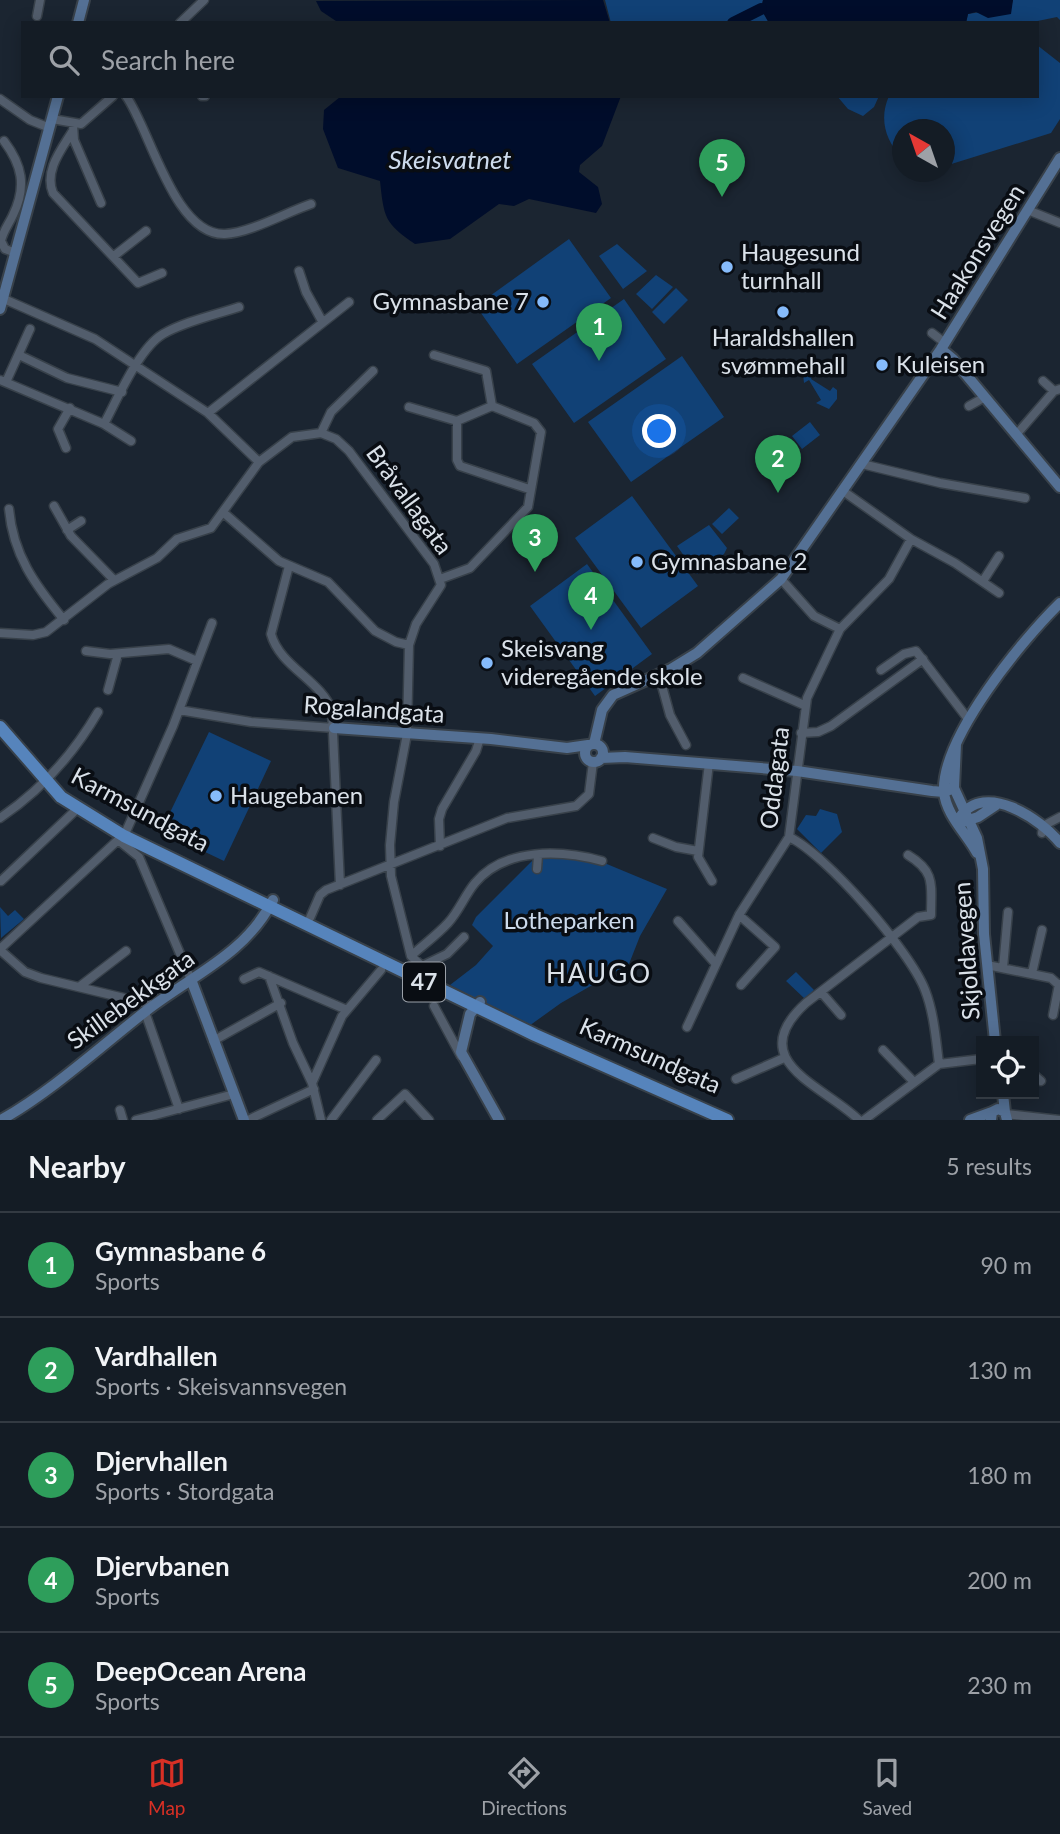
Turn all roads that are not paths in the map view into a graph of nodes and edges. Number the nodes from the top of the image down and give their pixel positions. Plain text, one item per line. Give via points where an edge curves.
1 (40, 0) edge
2 (84, 0) edge
3 (204, 0) edge
4 (37, 16) dead end
5 (79, 21) edge
6 (182, 21) edge
7 (57, 98) edge
8 (111, 98) edge
9 (127, 98) edge
10 (0, 99) edge
11 (51, 123) junction
12 (73, 129) junction
13 (4, 141) dead end
14 (1060, 158) edge
15 (101, 203) dead end
16 (307, 203) dead end
17 (1030, 211) junction
18 (1060, 223) edge
19 (146, 231) dead end
20 (16, 253) junction
21 (114, 256) junction
22 (299, 271) dead end
23 (162, 273) dead end
24 (349, 302) dead end
25 (2, 304) edge
26 (239, 307) dead end
27 (322, 321) junction
28 (30, 329) dead end
29 (932, 333) dead end
30 (943, 346) junction
31 (19, 355) junction
32 (434, 355) dead end
33 (137, 366) junction
34 (373, 370) dead end
35 (3, 381) edge
36 (1043, 381) dead end
37 (1057, 390) edge
38 (122, 392) junction
39 (985, 397) junction
40 (492, 406) junction
41 (969, 406) dead end
42 (409, 407) dead end
43 (69, 408) junction
44 (208, 413) junction
45 (457, 421) junction
46 (104, 424) junction
47 (321, 433) junction
48 (1016, 435) junction
49 (131, 441) dead end
50 (66, 448) dead end
51 (259, 461) junction
52 (862, 464) junction
53 (1060, 487) edge
54 (529, 489) junction
55 (843, 491) junction
56 (1025, 498) dead end
57 (54, 506) dead end
58 (9, 509) dead end
59 (223, 513) junction
60 (80, 521) dead end
61 (67, 530) junction
62 (911, 539) junction
63 (999, 556) dead end
64 (289, 566) junction
65 (440, 579) junction
66 (781, 579) junction
67 (114, 580) junction
68 (983, 581) junction
69 (999, 593) dead end
70 (1060, 594) edge
71 (1060, 603) edge
72 (1048, 614) junction
73 (64, 620) junction
74 (212, 623) dead end
75 (839, 629) junction
76 (0, 633) edge
77 (409, 645) junction
78 (86, 651) dead end
79 (118, 653) junction
80 (923, 659) junction
81 (197, 661) junction
82 (881, 670) dead end
83 (659, 675) junction
84 (743, 678) dead end
85 (108, 690) dead end
86 (804, 705) junction
87 (179, 710) junction
88 (98, 712) dead end
89 (968, 719) junction
90 (0, 727) edge
91 (334, 728) junction
92 (801, 733) junction
93 (407, 734) junction
94 (480, 738) junction
95 (686, 745) dead end
96 (594, 753) junction
97 (709, 763) junction
98 (797, 771) junction
99 (48, 784) junction
100 (948, 788) junction
101 (78, 808) junction
102 (967, 816) junction
103 (0, 818) edge
104 (1060, 819) edge
105 (957, 822) junction
106 (1045, 830) junction
107 (123, 836) junction
108 (789, 836) junction
109 (653, 838) dead end
110 (1060, 845) edge
111 (440, 846) junction
112 (698, 851) junction
113 (908, 855) dead end
114 (538, 856) junction
115 (981, 858) junction
116 (603, 861) dead end
117 (390, 867) junction
118 (537, 869) dead end
119 (1, 881) edge
120 (712, 881) dead end
121 (340, 885) junction
122 (272, 904) junction
123 (1008, 912) dead end
124 (739, 915) junction
125 (310, 918) junction
126 (678, 921) dead end
127 (1042, 930) dead end
128 (464, 937) dead end
129 (891, 938) junction
130 (0, 950) edge
131 (126, 951) dead end
132 (411, 956) junction
133 (716, 964) junction
134 (986, 965) junction
135 (1003, 968) junction
136 (382, 970) dead end
137 (1032, 974) junction
138 (270, 976) junction
139 (244, 978) dead end
140 (192, 982) junction
141 (741, 985) dead end
142 (1059, 985) edge
143 (79, 988) junction
144 (821, 992) junction
145 (130, 1000) junction
146 (281, 1003) junction
147 (434, 1006) dead end
148 (479, 1006) junction
149 (347, 1010) junction
150 (147, 1011) junction
151 (841, 1015) dead end
152 (1053, 1015) dead end
153 (687, 1027) dead end
154 (994, 1036) edge
155 (214, 1041) junction
156 (883, 1050) dead end
157 (784, 1058) junction
158 (463, 1059) junction
159 (376, 1060) dead end
160 (976, 1060) edge
161 (939, 1064) junction
162 (736, 1079) dead end
163 (914, 1082) junction
164 (313, 1086) junction
165 (234, 1094) junction
166 (179, 1109) junction
167 (120, 1110) dead end
168 (1001, 1115) edge
169 (4, 1119) edge
170 (123, 1120) edge
171 (136, 1120) edge
172 (246, 1120) edge
173 (321, 1120) edge
174 (331, 1120) edge
175 (377, 1120) edge
176 (429, 1120) edge
177 (499, 1120) edge
178 (727, 1120) edge
179 (739, 1120) edge
180 (862, 1120) edge
181 (970, 1120) edge
182 (1059, 1120) edge

1 - 4 street
2 - 5 street
3 - 6 street
7 - 11 street
8 - 12 street
9 - 16 street via 160,170 205,229 226,234
10 - 11 street via 30,120
11 - 12 street
11 - 20 street
12 - 15 street
12 - 21 street via 52,170 50,186
13 - 20 street via 19,163 22,178 17,206 2,236 5,248
14 - 17 street, Haakonsvegen
17 - 18 street
17 - 30 street, Haakonsvegen
19 - 21 street
20 - 25 street
21 - 23 street via 138,282
22 - 27 street
24 - 27 street
25 - 33 street via 85,333
26 - 33 street via 162,334
27 - 44 street
28 - 31 street
29 - 30 street
30 - 39 street, Haakonsvegen
30 - 52 street
31 - 35 street
31 - 38 street via 67,378
32 - 40 street via 486,371
33 - 38 street
33 - 44 street
34 - 47 street via 331,412
35 - 43 street
36 - 37 street
37 - 48 street
38 - 46 street
39 - 41 street
39 - 48 street, Haakonsvegen
40 - 45 street
40 - 54 street via 540,427
42 - 45 street
43 - 46 street
43 - 50 street via 58,429
44 - 51 street
45 - 54 street via 460,466
46 - 49 street
47 - 51 street via 292,438
47 - 65 street, Bråvallagata via 349,451 434,564
48 - 53 street, Haakonsvegen
51 - 59 street
52 - 55 street
52 - 56 street
54 - 65 street via 527,507 470,568
55 - 62 street
55 - 66 street
57 - 61 street
58 - 73 street via 23,565
59 - 64 street
59 - 67 street via 211,528 177,539 157,558
60 - 61 street
61 - 67 street
62 - 68 street
62 - 75 street, Oddagata via 889,579
63 - 68 street
64 - 77 street via 321,577 375,631
64 - 91 street via 271,634 280,652 330,705
65 - 77 street, Bråvallagata via 438,592 416,624
66 - 75 street via 814,616
66 - 83 street via 712,643
67 - 73 street
68 - 69 street
70 - 72 street, Skjoldavegen
71 - 72 street, Skjoldavegen
72 - 89 street, Skjoldavegen
73 - 76 street via 40,634
74 - 81 street
75 - 86 street, Oddagata
77 - 93 street, Bråvallagata
78 - 79 street
79 - 81 street via 169,649
79 - 85 street
80 - 82 street via 911,651
80 - 89 street
80 - 92 street via 831,726
81 - 87 street
83 - 95 street via 670,715
83 - 96 street via 621,690 607,702
84 - 86 street
86 - 92 street, Oddagata
87 - 91 street, Rogalandgata via 251,722
87 - 107 street
88 - 99 street
89 - 100 street, Skjoldavegen via 957,744
90 - 99 main road, 47
91 - 93 street, Rogalandgata
91 - 121 street
92 - 98 street, Oddagata
93 - 94 street, Rogalandgata
93 - 117 street, Bråvallagata via 394,802
94 - 96 street, Rogalandgata
94 - 111 street via 442,809
96 - 97 street
96 - 111 street via 589,794 576,806 525,813
97 - 98 street
97 - 112 street
98 - 100 street
98 - 108 street, Oddagata
99 - 101 main road, Karmsundgata / 47
99 - 103 street
99 - 107 main road, Karmsundgata / 47
100 - 102 street, Skjoldavegen
100 - 105 street, Skjoldavegen
101 - 107 main road, Karmsundgata / 47
101 - 119 street
102 - 105 street
102 - 106 street via 996,804 1012,808
102 - 115 street, Skjoldavegen
104 - 106 street
105 - 115 street, Skjoldavegen
106 - 110 street
107 - 122 main road, Karmsundgata / 47
107 - 130 street
107 - 140 street via 139,857
108 - 124 street, Oddagata
108 - 129 street via 818,856
109 - 112 street
111 - 117 street
112 - 120 street via 700,864
113 - 129 street via 930,875 931,915 918,917
114 - 116 street via 578,855
114 - 118 street
114 - 132 street via 516,856 482,876 449,922
115 - 134 street, Skjoldavegen
117 - 121 street
117 - 132 street, Bråvallagata
121 - 125 street via 320,895
122 - 125 main road, Karmsundgata / 47
122 - 140 street, Skillebekkgata via 242,944
122 - 148 main road, Karmsundgata / 47
123 - 135 street
124 - 133 street, Oddagata
124 - 141 street via 775,947
125 - 148 main road, Karmsundgata / 47
126 - 133 street
127 - 137 street
128 - 132 street via 447,954 422,966
129 - 144 street
129 - 161 street via 925,991
130 - 143 street via 25,972
131 - 143 street
133 - 153 street, Oddagata
134 - 135 street
134 - 154 street, Skjoldavegen
135 - 137 street
136 - 149 street
137 - 142 street
138 - 139 street via 259,972
138 - 146 street
138 - 149 street
140 - 150 street, Skillebekkgata
140 - 155 street
142 - 152 street
143 - 145 street
144 - 151 street
144 - 157 street via 791,1019 783,1040
145 - 150 street
145 - 150 street
146 - 155 street
146 - 164 street via 293,1044
147 - 158 street
148 - 158 street via 463,1041
148 - 178 main road, Karmsundgata / 47
148 - 179 main road, Karmsundgata / 47
149 - 164 street
150 - 166 street
150 - 169 street, Skillebekkgata
155 - 165 street
156 - 163 street
157 - 162 street
157 - 180 street via 794,1072
158 - 177 street
159 - 174 street
160 - 161 street
161 - 163 street
163 - 180 street
164 - 172 street
164 - 173 street
165 - 166 street
165 - 172 street
166 - 171 street
167 - 170 street
168 - 181 street
168 - 182 street
175 - 176 street via 405,1094

